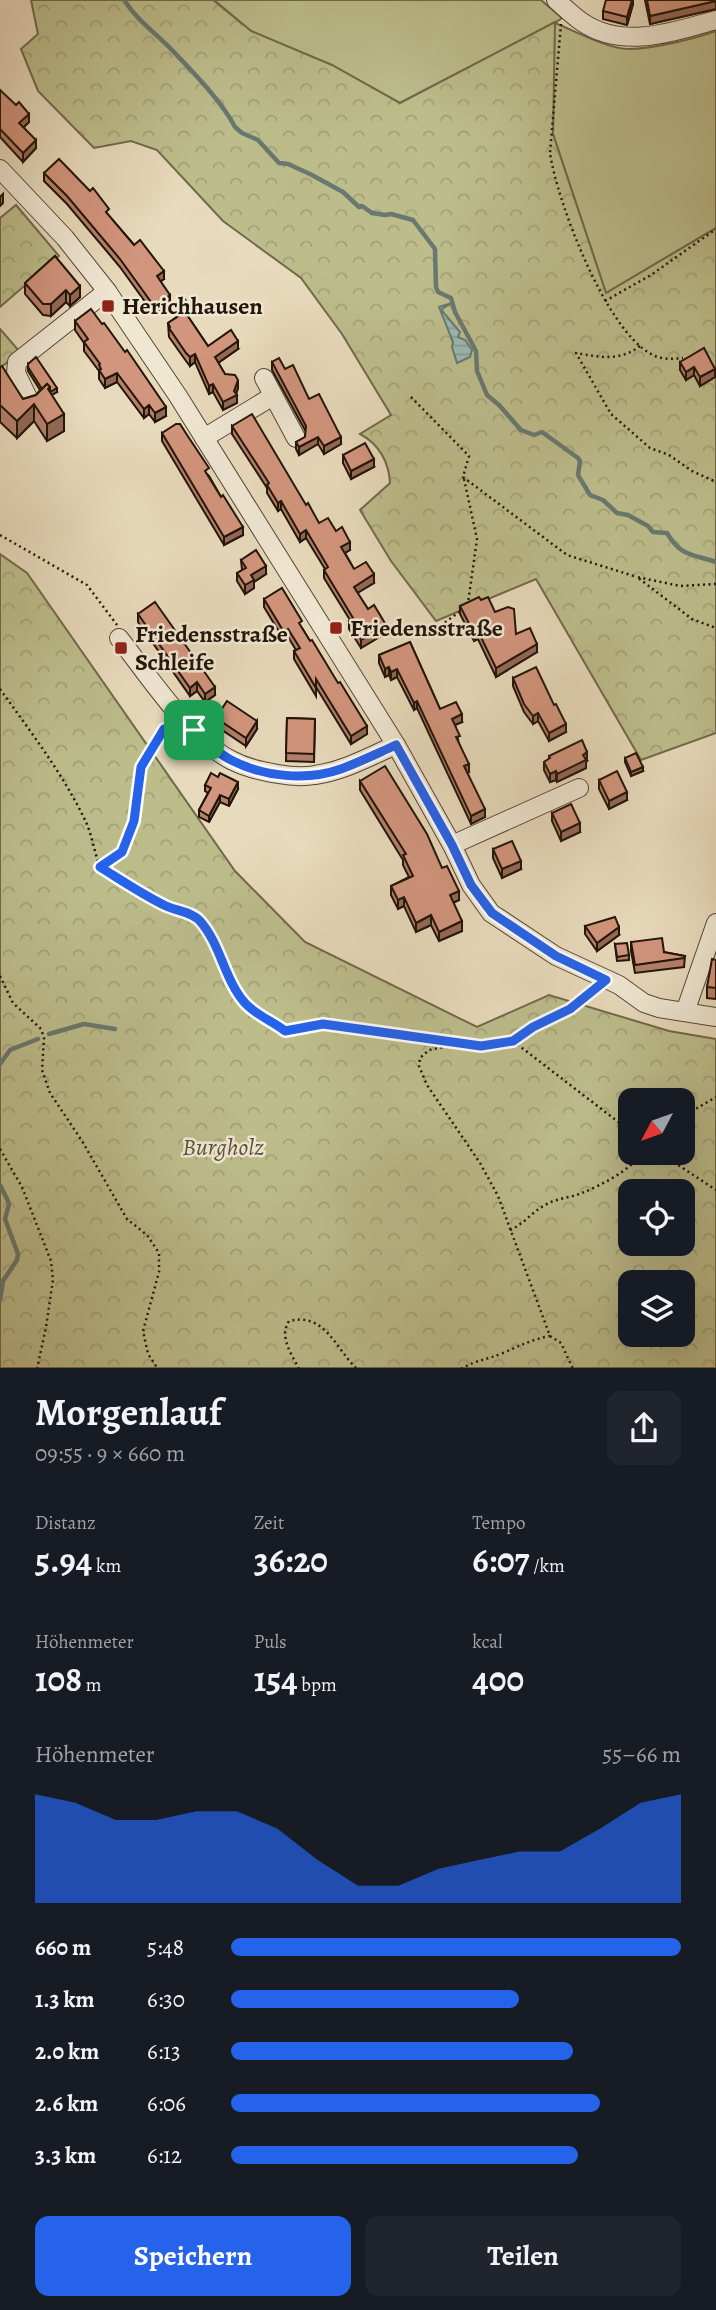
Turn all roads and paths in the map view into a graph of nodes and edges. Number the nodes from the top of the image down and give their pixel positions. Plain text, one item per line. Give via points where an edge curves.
1 (558, 1) edge
2 (716, 20) edge
3 (0, 169) edge
4 (716, 229) edge
5 (107, 291) junction
6 (605, 301) junction
7 (640, 346) junction
8 (683, 358) edge
9 (264, 378) dead end
10 (273, 396) junction
11 (411, 397) dead end
12 (30, 402) edge
13 (204, 438) junction
14 (296, 439) edge
15 (463, 478) junction
16 (716, 482) edge
17 (0, 535) edge
18 (637, 578) junction
19 (716, 584) edge
20 (716, 628) edge
21 (436, 629) dead end
22 (119, 638) joint
23 (0, 689) edge
24 (194, 730) junction
25 (396, 745) junction
26 (579, 788) dead end
27 (452, 845) junction
28 (100, 867) junction
29 (716, 923) edge
30 (0, 976) edge
31 (606, 980) junction
32 (685, 1012) junction
33 (716, 1017) edge
34 (513, 1041) junction
35 (456, 1044) junction
36 (716, 1097) edge
37 (695, 1109) edge
38 (618, 1122) edge
39 (0, 1149) edge
40 (628, 1166) edge
41 (679, 1166) edge
42 (716, 1191) edge
43 (510, 1230) junction
44 (550, 1336) junction
45 (37, 1368) edge
46 (158, 1368) edge
47 (299, 1368) edge
48 (358, 1368) edge
49 (461, 1368) edge
50 (573, 1368) edge

1 - 2 street via 582,22 604,33 629,37 650,37
1 - 6 path via 561,30 552,170
3 - 5 street
4 - 6 path
5 - 12 street via 17,362 16,373
5 - 13 street
6 - 7 path
7 - 8 path via 662,358
7 - 16 path via 610,359 576,353 611,414 650,448
9 - 10 street
10 - 13 street
10 - 14 street
11 - 15 path via 469,456
13 - 25 street
15 - 18 path via 567,555
15 - 21 path via 477,539 471,593 468,606
17 - 22 path via 87,585 119,627
18 - 19 path via 680,586
18 - 20 path via 692,619
22 - 24 street
23 - 28 path via 87,823
24 - 25 street via 231,760 287,775 314,776 341,769
24 - 28 path via 164,729 141,767 134,821 122,852
25 - 27 street
26 - 27 street
27 - 31 street via 471,885 492,913 556,956
28 - 35 path via 164,905 193,915 245,1002 285,1031 323,1024
29 - 32 street
30 - 46 path via 13,1003 41,1029 42,1070 50,1093 127,1219 147,1235 159,1253 159,1272 143,1331 148,1354
31 - 32 street via 644,1003
31 - 34 path via 570,1009
32 - 33 street
34 - 35 path
34 - 38 path
35 - 43 path via 429,1050 419,1066 492,1185
36 - 37 path
39 - 45 path via 22,1187 51,1261 53,1280
40 - 43 path via 581,1193 546,1205
41 - 42 path
43 - 44 path
44 - 49 path
44 - 50 path via 561,1343
47 - 48 path via 284,1329 289,1321 301,1318 319,1324

